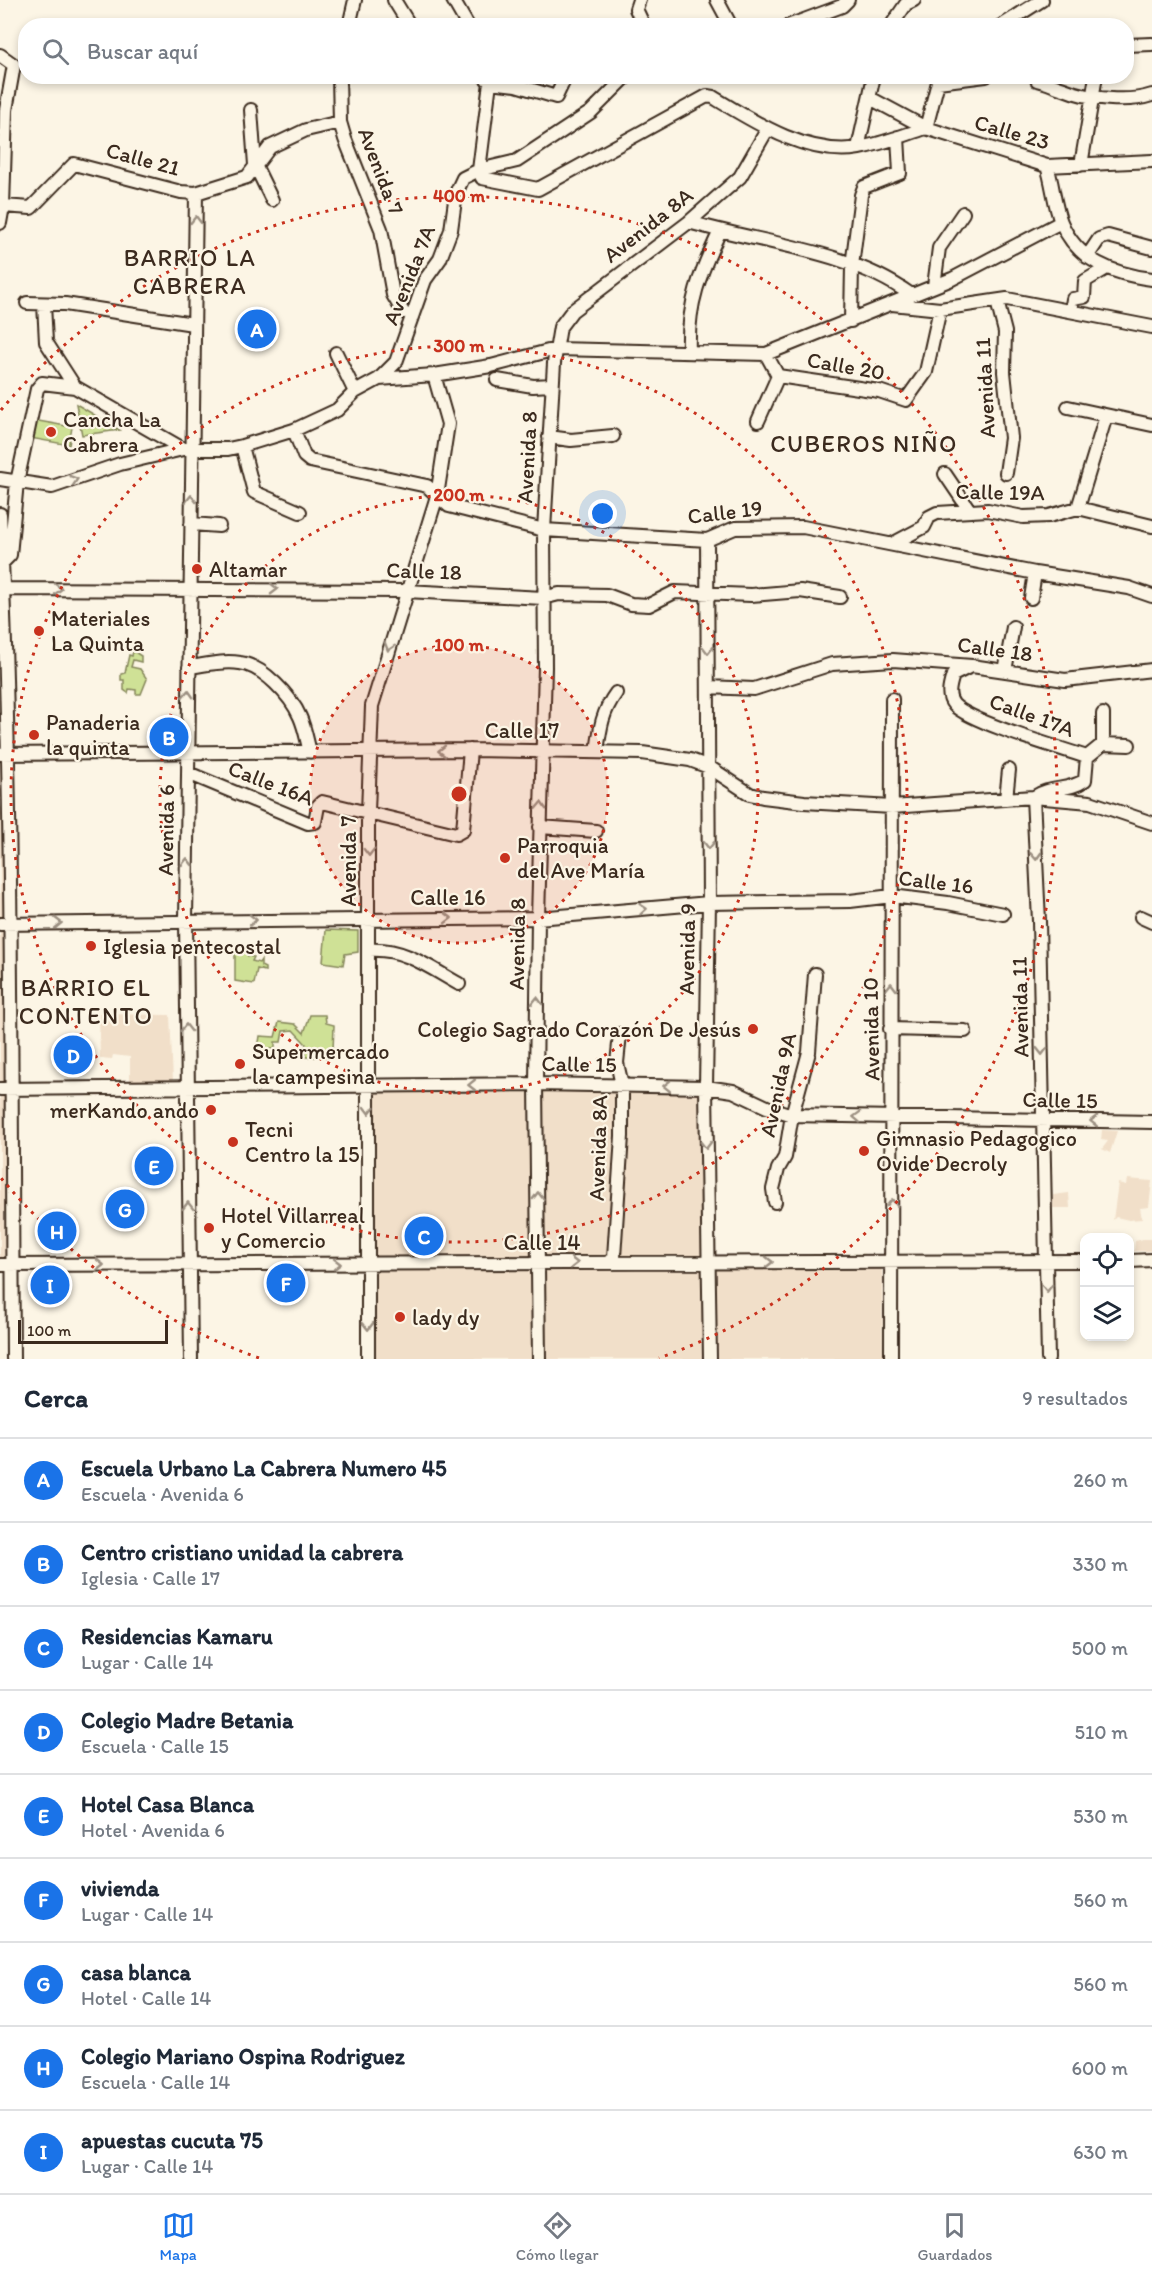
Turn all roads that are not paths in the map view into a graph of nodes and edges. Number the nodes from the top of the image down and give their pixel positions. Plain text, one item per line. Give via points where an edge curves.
1 (355, 0) edge
2 (394, 0) edge
3 (453, 0) edge
4 (639, 0) edge
5 (717, 0) edge
6 (848, 0) edge
7 (914, 0) edge
8 (1042, 0) edge
9 (351, 18) edge
10 (405, 18) edge
11 (463, 18) edge
12 (640, 18) edge
13 (727, 18) edge
14 (810, 18) edge
15 (896, 18) edge
16 (1014, 18) edge
17 (1152, 44) edge
18 (1134, 45) edge
19 (0, 55) edge
20 (339, 84) edge
21 (487, 84) edge
22 (511, 84) edge
23 (562, 84) edge
24 (619, 84) edge
25 (873, 84) edge
26 (937, 84) edge
27 (1055, 84) edge
28 (1095, 84) edge
29 (1093, 95) junction
30 (1152, 95) edge
31 (870, 98) junction
32 (251, 110) dead end
33 (340, 122) junction
34 (926, 128) junction
35 (767, 130) junction
36 (898, 137) junction
37 (858, 148) junction
38 (1152, 161) edge
39 (255, 165) junction
40 (1082, 165) junction
41 (1047, 166) junction
42 (479, 171) junction
43 (2, 188) edge
44 (196, 193) junction
45 (272, 200) dead end
46 (3, 206) junction
47 (963, 213) dead end
48 (689, 222) junction
49 (1061, 222) junction
50 (0, 223) edge
51 (720, 231) junction
52 (1152, 248) edge
53 (1087, 257) junction
54 (852, 266) junction
55 (1105, 269) junction
56 (1152, 279) edge
57 (934, 286) junction
58 (910, 294) junction
59 (997, 301) junction
60 (27, 303) dead end
61 (44, 303) junction
62 (892, 304) junction
63 (939, 309) junction
64 (1071, 311) junction
65 (403, 312) dead end
66 (851, 321) junction
67 (193, 324) junction
68 (1152, 327) edge
69 (556, 350) junction
70 (689, 352) junction
71 (336, 353) dead end
72 (766, 354) junction
73 (434, 375) junction
74 (778, 376) junction
75 (379, 379) junction
76 (497, 380) dead end
77 (552, 385) junction
78 (75, 387) junction
79 (355, 392) junction
80 (1068, 406) dead end
81 (1106, 416) junction
82 (758, 421) dead end
83 (1152, 424) edge
84 (294, 430) junction
85 (613, 436) dead end
86 (549, 437) junction
87 (242, 446) junction
88 (187, 449) junction
89 (1006, 473) dead end
90 (945, 474) dead end
91 (0, 479) edge
92 (17, 482) junction
93 (437, 496) junction
94 (1078, 508) junction
95 (970, 511) junction
96 (300, 512) dead end
97 (0, 514) edge
98 (0, 521) edge
99 (191, 524) junction
100 (219, 526) dead end
101 (1152, 526) edge
102 (544, 530) junction
103 (707, 540) junction
104 (892, 544) junction
105 (3, 562) junction
106 (1035, 573) junction
107 (190, 588) junction
108 (2, 589) edge
109 (406, 591) junction
110 (707, 592) junction
111 (1152, 596) edge
112 (840, 597) dead end
113 (543, 598) junction
114 (1031, 598) dead end
115 (1013, 627) dead end
116 (972, 666) junction
117 (189, 667) junction
118 (1152, 670) edge
119 (1005, 671) junction
120 (708, 687) junction
121 (616, 693) dead end
122 (892, 699) dead end
123 (1103, 714) dead end
124 (1103, 744) junction
125 (1129, 746) dead end
126 (470, 750) junction
127 (542, 750) junction
128 (369, 751) junction
129 (310, 752) junction
130 (597, 752) junction
131 (187, 753) junction
132 (3, 754) edge
133 (1087, 757) junction
134 (708, 767) junction
135 (1009, 770) dead end
136 (188, 773) junction
137 (1033, 797) junction
138 (1006, 799) junction
139 (892, 807) junction
140 (368, 813) junction
141 (1152, 823) edge
142 (540, 827) junction
143 (596, 831) dead end
144 (892, 896) junction
145 (709, 903) junction
146 (1003, 914) dead end
147 (538, 918) junction
148 (369, 919) junction
149 (186, 920) junction
150 (5, 924) edge
151 (370, 950) junction
152 (815, 974) dead end
153 (459, 984) dead end
154 (890, 1029) junction
155 (965, 1031) dead end
156 (620, 1034) dead end
157 (536, 1083) junction
158 (622, 1085) junction
159 (186, 1086) junction
160 (370, 1086) junction
161 (706, 1087) junction
162 (5, 1089) edge
163 (792, 1115) junction
164 (893, 1118) junction
165 (1043, 1121) junction
166 (1152, 1122) edge
167 (775, 1202) dead end
168 (1152, 1260) edge
169 (1046, 1261) junction
170 (1080, 1261) edge
171 (1134, 1261) edge
172 (708, 1262) junction
173 (891, 1262) junction
174 (540, 1263) junction
175 (609, 1263) junction
176 (189, 1264) junction
177 (367, 1264) junction
178 (6, 1265) edge
179 (13, 1359) edge
180 (191, 1359) edge
181 (368, 1359) edge
182 (539, 1359) edge
183 (710, 1359) edge
184 (891, 1359) edge
185 (1048, 1359) edge

1 - 9 street
2 - 10 street
3 - 11 street
4 - 12 street via 636,9
5 - 13 street
6 - 14 street
7 - 15 street
8 - 16 street
17 - 18 street
19 - 43 street via 14,65 6,110
20 - 33 street, Avenida 7
21 - 42 street
22 - 23 street via 556,97
24 - 42 street via 591,112 517,161
25 - 31 street
26 - 34 street
27 - 29 street via 1064,90
28 - 29 street
29 - 30 street via 1121,100
29 - 40 street
31 - 34 street, Calle 23
31 - 37 street
32 - 39 street
33 - 39 street, Calle 21 via 306,130 270,147
33 - 65 street, Avenida 7 via 381,229 393,295
34 - 36 street
34 - 41 street, Calle 23
35 - 37 street via 815,146
35 - 42 street via 707,96 538,189 482,178
35 - 48 street, Avenida 8A via 740,177
36 - 37 street
36 - 54 street via 900,173 862,190
38 - 40 street, Calle 23
39 - 44 street, Calle 21 via 247,177
39 - 45 street
40 - 41 street, Calle 23
41 - 49 street
42 - 75 street, Avenida 7A via 463,178 440,259 425,280 396,362
43 - 46 street
44 - 46 street, Calle 21 via 74,164 31,208
67 -> 44 street, Avenida 6
46 - 50 street
47 - 57 street via 939,248
48 - 51 street
48 - 69 street, Avenida 8A via 572,311 560,327
49 - 53 street
49 - 57 street
51 - 54 street via 828,256
51 - 70 street via 697,279
52 - 53 street via 1108,236 1099,238
53 - 55 street
54 - 58 street via 891,281
54 - 66 street
55 - 56 street
55 - 64 street via 1085,281 1084,297 1073,299
57 - 58 street
58 - 62 street
59 - 63 street
59 - 64 street via 1007,298
59 - 89 street, Avenida 11 via 1005,332 1004,372 1011,438
60 - 61 street
61 - 67 street
61 - 78 street via 46,342
62 - 63 street
62 - 66 street
63 - 74 street, Calle 20 via 926,372 906,400 879,391
64 - 68 street
66 - 72 street
67 - 88 street, Avenida 6
69 - 70 street
69 - 73 street
69 - 77 street, Avenida 8
70 - 72 street
71 - 79 street
72 - 74 street
73 - 75 street
73 - 93 street, Avenida 7 via 448,424
74 - 82 street
75 - 79 street
76 - 77 street
77 - 86 street, Avenida 8
78 - 88 street
78 - 92 street via 46,382 37,389
79 - 84 street via 337,410
80 - 81 street
81 - 83 street
81 - 94 street
84 - 87 street
84 - 93 street, Calle 19 via 304,456 310,461 427,486
85 - 86 street via 571,440
86 - 102 street, Avenida 8
87 - 88 street
87 - 96 street via 254,492
92 -> 88 street via 52,487 120,464
99 -> 88 street, Avenida 6
90 - 95 street
91 - 92 street
92 - 105 street via 10,555
93 - 102 street, Calle 19 via 449,506
93 - 109 street, Avenida 7
94 - 95 street, Calle 19A via 1049,516 1023,517 988,510
94 - 101 street, Calle 19A
95 - 104 street, Calle 19A via 937,513 929,517 924,527
97 - 98 street
98 - 105 street
99 - 100 street
99 - 107 street, Avenida 6
102 - 103 street, Calle 19
102 - 113 street, Avenida 8
103 - 104 street, Calle 19 via 735,528 802,527
103 - 110 street, Avenida 9
104 - 106 street, Calle 19
105 - 108 street
106 - 111 street, Calle 19 via 1129,588
106 - 114 street
108 -> 107 street, Calle 18
107 -> 109 street, Calle 18
107 - 117 street, Avenida 6
108 - 132 street
109 - 113 street, Calle 18
109 -> 128 street, Avenida 7 via 372,706
110 - 112 street, Calle 18 via 751,595 800,591
110 - 113 street, Calle 18 via 675,592 649,605 607,596 559,594
110 -> 120 street, Avenida 9
113 - 127 street, Avenida 8
115 - 119 street
116 - 119 street, Calle 18
116 - 120 street, Calle 18 via 893,660 832,664 754,689
116 - 133 street, Calle 17A via 953,675 948,690 954,705 973,716
117 - 129 street via 233,662 260,672 283,691 300,716
131 -> 117 street, Avenida 6
118 - 119 street, Calle 18 via 1065,680
120 - 134 street, Avenida 9
121 - 130 street via 606,706
122 - 139 street, Avenida 10
123 - 124 street
124 - 125 street, Calle 17A
124 - 133 street, Calle 17A
126 - 127 street, Calle 17
126 -> 128 street, Calle 17
126 - 140 street, Calle 16A via 463,830 456,834
127 - 130 street, Calle 17
142 -> 127 street, Avenida 8
128 - 129 street, Calle 17
128 - 140 street, Avenida 7
129 - 131 street, Calle 17
130 - 134 street, Calle 17 via 681,758
131 - 132 street, Calle 17
131 - 136 street, Avenida 6
132 - 150 street
133 - 137 street, Calle 17 via 1085,780 1077,786 1048,790
134 - 139 street, Calle 17 via 750,794 763,797
134 -> 145 street, Avenida 9
135 - 138 street
136 - 140 street, Calle 16A via 308,823 315,822 321,802
149 -> 136 street, Avenida 6
137 - 138 street, Calle 17
137 - 141 street, Calle 17 via 1090,802
137 -> 165 street, Avenida 11
138 - 139 street, Calle 17
139 - 144 street, Avenida 10
140 -> 148 street, Avenida 7
142 - 143 street
142 - 147 street, Avenida 8
144 - 145 street, Calle 16 via 850,901
144 - 146 street, Calle 16
154 -> 144 street, Avenida 10
147 -> 145 street, Calle 16
145 - 161 street, Avenida 9
148 -> 147 street, Calle 16
157 -> 147 street, Avenida 8
149 -> 148 street, Calle 16
148 - 151 street, Avenida 7
150 -> 149 street, Calle 16
159 -> 149 street, Avenida 6
150 - 162 street
151 - 153 street via 421,961
151 - 160 street, Avenida 7
152 - 163 street, Avenida 9A via 809,1052
154 - 155 street
154 - 164 street, Avenida 10
156 - 158 street, Avenida 8A via 617,1063
157 - 158 street, Calle 15
157 -> 160 street, Calle 15
174 -> 157 street, Avenida 8
161 -> 158 street, Calle 15
158 - 175 street, Avenida 8A via 616,1230 614,1257
159 - 160 street, Calle 15
159 - 162 street, Calle 15
176 -> 159 street, Avenida 6
160 -> 177 street, Avenida 7
161 - 163 street, Calle 15 via 734,1091
161 -> 172 street, Avenida 9
162 - 178 street
164 -> 163 street, Calle 15
163 - 167 street, Avenida 9A via 785,1157 772,1189
164 - 165 street, Calle 15
173 -> 164 street, Avenida 10
166 -> 165 street, Calle 15
165 - 169 street, Avenida 11
168 - 171 street
169 - 170 street, Calle 14
169 - 173 street, Calle 14
169 -> 185 street, Avenida 11
172 -> 173 street, Calle 14
172 - 175 street, Calle 14
172 - 183 street, Avenida 9
173 - 184 street, Avenida 10
174 -> 175 street, Calle 14
174 - 177 street, Calle 14
174 - 182 street, Avenida 8
176 -> 177 street, Calle 14
178 -> 176 street, Calle 14
176 - 180 street, Avenida 6
177 -> 181 street, Avenida 7
178 - 179 street

